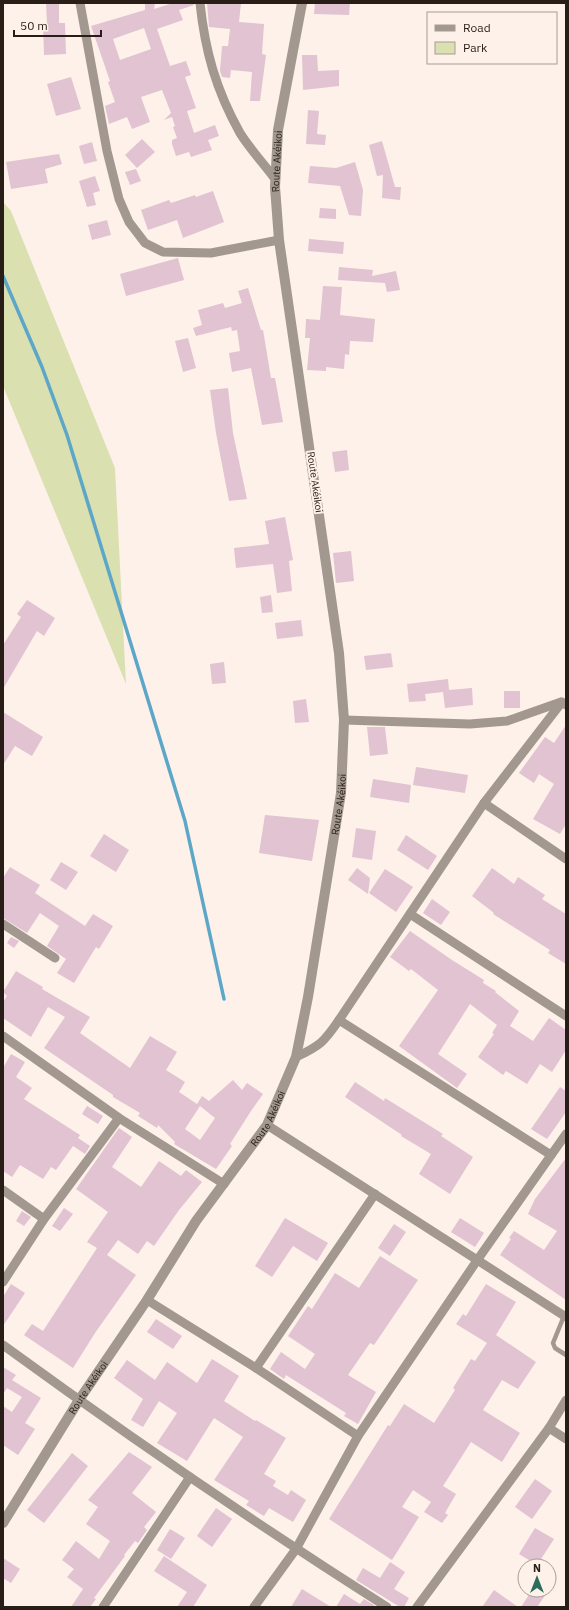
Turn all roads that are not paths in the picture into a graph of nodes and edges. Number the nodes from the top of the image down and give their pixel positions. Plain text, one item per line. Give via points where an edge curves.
1 (80, 3) edge
2 (200, 3) edge
3 (302, 3) edge
4 (275, 179) junction
5 (279, 240) junction
6 (564, 703) edge
7 (344, 720) junction
8 (484, 803) junction
9 (566, 859) edge
10 (410, 914) junction
11 (3, 924) edge
12 (55, 958) dead end
13 (566, 1016) edge
14 (339, 1020) junction
15 (3, 1036) edge
16 (296, 1056) junction
17 (119, 1118) junction
18 (267, 1125) junction
19 (566, 1134) edge
20 (551, 1155) junction
21 (224, 1184) junction
22 (3, 1190) edge
23 (374, 1194) junction
24 (44, 1219) junction
25 (478, 1259) junction
26 (3, 1282) edge
27 (147, 1300) junction
28 (565, 1316) edge
29 (3, 1345) edge
30 (566, 1355) edge
31 (256, 1368) junction
32 (79, 1400) junction
33 (566, 1400) edge
34 (549, 1428) junction
35 (358, 1436) junction
36 (566, 1439) edge
37 (190, 1477) junction
38 (3, 1523) edge
39 (296, 1549) junction
40 (103, 1607) edge
41 (254, 1607) edge
42 (387, 1607) edge
43 (417, 1607) edge

1 - 5 street via 107,151 119,200 129,222 145,243 163,252 211,253
2 - 4 street via 214,79 240,134
3 - 4 street, Route Akéikoi via 278,130
4 - 5 street, Route Akéikoi
5 - 7 street, Route Akéikoi via 339,653
6 - 7 street via 507,721 488,723
6 - 8 street
7 - 16 street, Route Akéikoi via 341,793
8 - 9 street
8 - 10 street
10 - 13 street
10 - 14 street
11 - 12 street
14 - 16 street via 318,1046
14 - 20 street
15 - 17 street
16 - 18 street, Route Akéikoi
17 - 21 street
17 - 24 street
18 - 21 street, Route Akéikoi
18 - 23 street
19 - 20 street
20 - 25 street
21 - 27 street, Route Akéikoi via 196,1221
22 - 24 street
23 - 25 street
23 - 31 street
24 - 26 street
25 - 28 street
25 - 35 street
27 - 31 street
27 - 32 street, Route Akéikoi
28 - 30 lane via 553,1343 555,1348
29 - 32 street
31 - 35 street
32 - 37 street
32 - 38 street, Route Akéikoi
33 - 34 street
34 - 36 street
34 - 43 street
35 - 39 street
37 - 39 street
37 - 40 street
39 - 41 street
39 - 42 street

